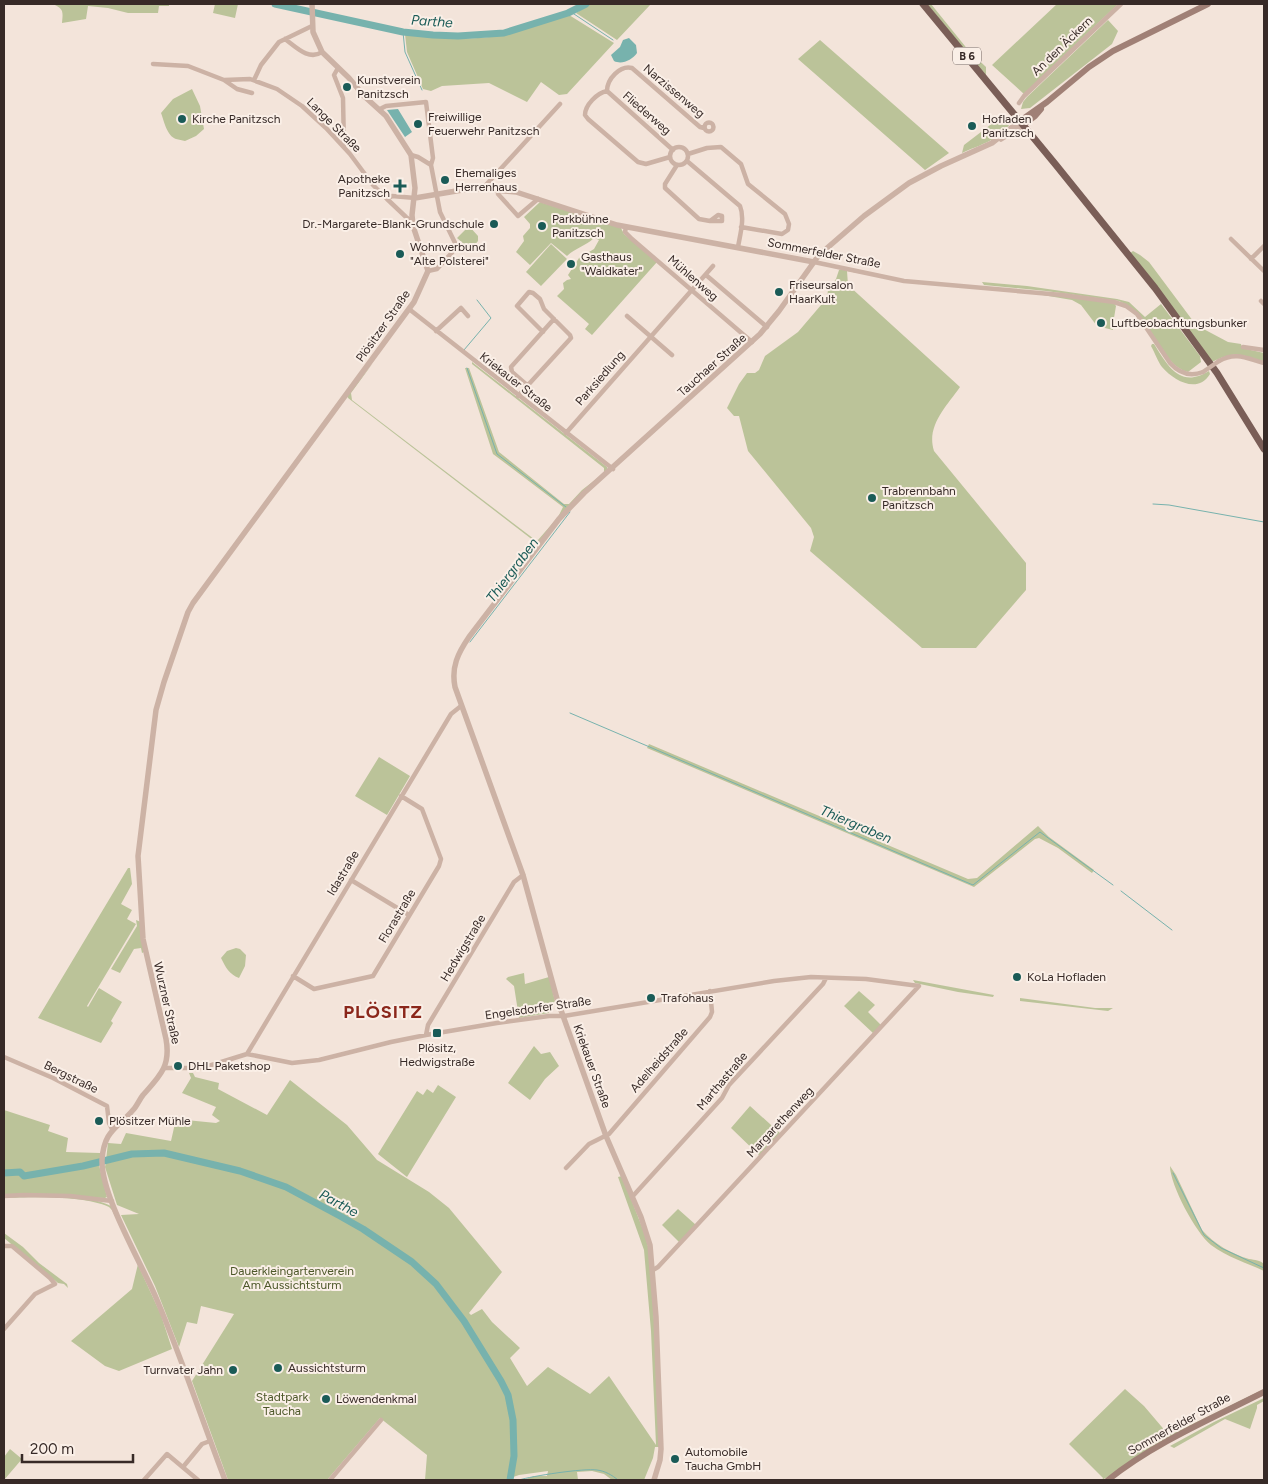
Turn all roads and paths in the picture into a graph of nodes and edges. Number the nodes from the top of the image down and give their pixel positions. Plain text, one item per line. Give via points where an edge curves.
1 (924, 4) edge
2 (1121, 4) edge
3 (1208, 4) edge
4 (312, 6) edge
5 (312, 26) junction
6 (285, 40) junction
7 (322, 52) junction
8 (153, 64) dead end
9 (338, 68) junction
10 (224, 80) junction
11 (254, 80) junction
12 (607, 91) junction
13 (252, 93) dead end
14 (1047, 102) junction
15 (1019, 103) dead end
16 (560, 104) dead end
17 (380, 109) junction
18 (1035, 116) junction
19 (1021, 123) junction
20 (704, 128) dead end
21 (1033, 137) junction
22 (344, 147) junction
23 (673, 150) junction
24 (688, 154) junction
25 (411, 156) junction
26 (670, 157) junction
27 (687, 161) junction
28 (431, 165) junction
29 (677, 165) junction
30 (485, 189) junction
31 (498, 190) junction
32 (437, 194) junction
33 (415, 198) junction
34 (387, 199) junction
35 (538, 199) junction
36 (412, 221) junction
37 (710, 221) dead end
38 (626, 227) junction
39 (741, 227) junction
40 (1231, 239) dead end
41 (1264, 246) edge
42 (738, 247) junction
43 (1251, 259) junction
44 (814, 262) junction
45 (713, 266) dead end
46 (428, 271) junction
47 (1264, 271) edge
48 (706, 275) junction
49 (692, 290) junction
50 (408, 309) junction
51 (468, 316) dead end
52 (627, 316) dead end
53 (554, 319) junction
54 (767, 327) junction
55 (436, 330) junction
56 (543, 332) junction
57 (650, 337) junction
58 (752, 342) junction
59 (1243, 347) dead end
60 (1264, 350) edge
61 (672, 355) dead end
62 (1264, 363) edge
63 (528, 386) junction
64 (518, 396) junction
65 (566, 433) junction
66 (1264, 449) edge
67 (613, 469) junction
68 (188, 612) joint
69 (454, 666) joint
70 (461, 706) junction
71 (401, 796) junction
72 (523, 875) junction
73 (351, 880) junction
74 (409, 915) junction
75 (292, 976) junction
76 (826, 978) junction
77 (919, 986) joint
78 (710, 991) junction
79 (564, 1016) junction
80 (426, 1035) junction
81 (247, 1054) junction
82 (4, 1057) edge
83 (164, 1068) junction
84 (112, 1129) junction
85 (606, 1136) junction
86 (566, 1168) dead end
87 (4, 1196) edge
88 (632, 1197) junction
89 (112, 1201) junction
90 (4, 1246) edge
91 (653, 1270) junction
92 (4, 1329) edge
93 (1264, 1392) edge
94 (381, 1420) dead end
95 (210, 1441) junction
96 (183, 1467) junction
97 (144, 1480) edge
98 (198, 1480) edge
99 (225, 1480) edge
100 (330, 1480) edge
101 (654, 1480) edge
102 (1108, 1480) edge

1 - 19 main road, B 6
2 - 15 street, An den Äckern
3 - 14 main road via 1113,51
4 - 5 street
5 - 6 street
5 - 7 street
6 - 7 street via 310,56
6 - 11 street via 274,47
7 - 9 street
8 - 10 street, Lange Straße via 188,66
9 - 17 street
9 - 22 street via 334,75 343,98
10 - 11 street, Lange Straße
10 - 13 street, Lange Straße via 237,90
11 - 22 street, Lange Straße via 277,89 302,106
12 - 20 street, Narzissenweg via 607,86 620,69 632,68
12 - 23 street, Fliederweg
12 - 26 street, Narzissenweg via 598,94 586,108 588,120 638,162 646,164
14 - 18 main road
14 - 19 main road
16 - 30 street
17 - 25 street
17 - 28 street via 426,102
18 - 19 main road
18 - 21 main road via 1031,128
19 - 21 main road, B 6
19 - 44 street, Tauchaer Straße via 992,143 909,183 864,216
21 - 66 main road, B 6 via 1187,330
22 - 34 street, Lange Straße via 373,186
23 - 24 street, Fliederweg via 682,148
23 - 26 street, Fliederweg
24 - 27 street
24 - 39 street via 721,147 741,164 748,184 785,214 789,224 788,230 782,234
25 - 28 street
25 - 33 street
26 - 29 street
27 - 29 street
27 - 39 street via 740,206
28 - 32 street
29 - 37 street via 665,188 699,219
30 - 31 street, Sommerfelder Straße
30 - 32 street, Sommerfelder Straße
31 - 35 street, Sommerfelder Straße
31 - 35 street via 518,216
32 - 33 street, Sommerfelder Straße
32 - 46 street via 442,218 457,247 437,269
33 - 34 street via 392,196
33 - 36 street
34 - 36 street, Lange Straße
35 - 38 street, Sommerfelder Straße
36 - 46 street
38 - 42 street, Sommerfelder Straße
38 - 49 street, Mühlenweg via 625,232 632,239
39 - 42 street
40 - 43 street
41 - 43 street
42 - 44 street, Sommerfelder Straße
43 - 47 street
44 - 54 street, Tauchaer Straße
44 - 62 street, Sommerfelder Straße, bridge via 904,280 1062,294 1114,302 1136,314 1170,363 1188,374 1202,372 1219,360 1238,355
45 - 48 street, Parksiedlung
46 - 50 street, Plösitzer Straße
48 - 49 street, Parksiedlung
48 - 54 street
49 - 57 street, Parksiedlung
49 - 58 street, Mühlenweg
50 - 55 street, Kriekauer Straße
50 - 68 street, Plösitzer Straße
51 - 55 street via 461,308
52 - 57 street
53 - 56 street
53 - 56 street via 532,292 519,302 517,306
53 - 63 street via 571,338
54 - 58 street, Tauchaer Straße
55 - 64 street, Kriekauer Straße
56 - 63 street via 511,367 512,372
57 - 61 street
57 - 65 street, Parksiedlung
58 - 67 street, Tauchaer Straße
59 - 60 street
63 - 64 street
64 - 65 street, Kriekauer Straße
65 - 67 street, Kriekauer Straße
67 - 69 street, Tauchaer Straße via 559,519 469,637
68 - 83 street, Wurzner Straße via 156,710 138,850 143,939 168,1050
69 - 70 street, Kriekauer Straße via 454,681
70 - 71 street, Idastraße via 451,714
70 - 72 street, Kriekauer Straße
71 - 73 street, Idastraße
71 - 74 street, Florastraße via 422,809 441,859
72 - 79 street, Kriekauer Straße
72 - 80 street, Hedwigstraße via 514,882 428,1025
73 - 74 street
73 - 75 street, Idastraße
74 - 75 street, Florastraße via 373,976 314,989
75 - 81 street, Idastraße
76 - 77 street, Engelsdorfer Straße
76 - 78 street, Engelsdorfer Straße via 774,981
76 - 88 street, Marthastraße
77 - 91 street, Margarethenweg
78 - 79 street, Engelsdorfer Straße
78 - 85 street, Adelheidstraße via 710,1017
79 - 80 street, Engelsdorfer Straße
79 - 85 street, Kriekauer Straße
80 - 81 street, Engelsdorfer Straße via 319,1060 292,1063
81 - 83 street, Engelsdorfer Straße via 202,1068
82 - 84 street, Bergstraße via 107,1106
83 - 84 street via 133,1110
84 - 89 street via 103,1155
85 - 86 street, Adelheidstraße via 589,1144
85 - 88 street, Kriekauer Straße
87 - 89 street via 70,1196
88 - 91 street, Kriekauer Straße via 650,1245
89 - 95 street via 158,1301
90 - 92 street via 12,1246 55,1284 35,1294
91 - 101 street, Kriekauer Straße via 661,1449
93 - 102 main road, Sommerfelder Straße via 1191,1428
94 - 100 street
95 - 96 street via 202,1444
95 - 99 street
96 - 97 street via 166,1454
96 - 98 street

